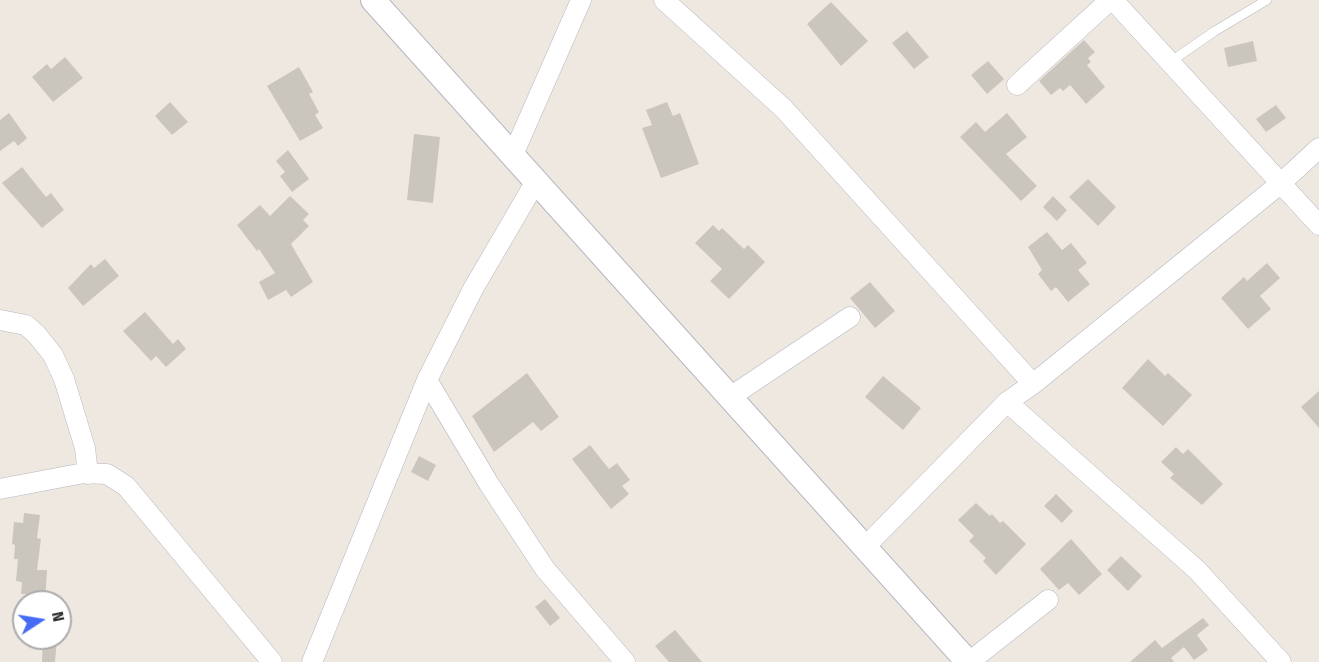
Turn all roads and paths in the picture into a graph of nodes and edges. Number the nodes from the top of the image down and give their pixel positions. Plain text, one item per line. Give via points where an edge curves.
1 (373, 0) edge
2 (581, 0) edge
3 (664, 0) edge
4 (1112, 0) edge
5 (1267, 0) edge
6 (1170, 62) junction
7 (1017, 85) dead end
8 (1319, 148) edge
9 (512, 157) junction
10 (536, 181) junction
11 (1280, 184) junction
12 (1319, 225) edge
13 (850, 317) dead end
14 (0, 320) edge
15 (427, 380) junction
16 (1033, 384) junction
17 (730, 397) junction
18 (1007, 402) junction
19 (88, 474) junction
20 (0, 489) edge
21 (865, 547) junction
22 (1048, 600) dead end
23 (272, 662) edge
24 (312, 662) edge
25 (625, 662) edge
26 (969, 662) edge
27 (1281, 662) edge

1 - 9 street
2 - 9 street
3 - 16 street via 784,109
4 - 6 street
4 - 7 street
5 - 6 lane
6 - 11 street
8 - 11 street
9 - 10 street
10 - 15 street via 473,289
10 - 17 street
11 - 12 street
11 - 16 street
13 - 17 street
14 - 19 street via 26,325 53,355 85,448
15 - 24 street
15 - 25 street via 545,568
16 - 18 street
17 - 21 street
18 - 21 street
18 - 27 street via 1197,570
19 - 20 street
19 - 23 street via 107,474 126,486
21 - 26 street
22 - 26 street

